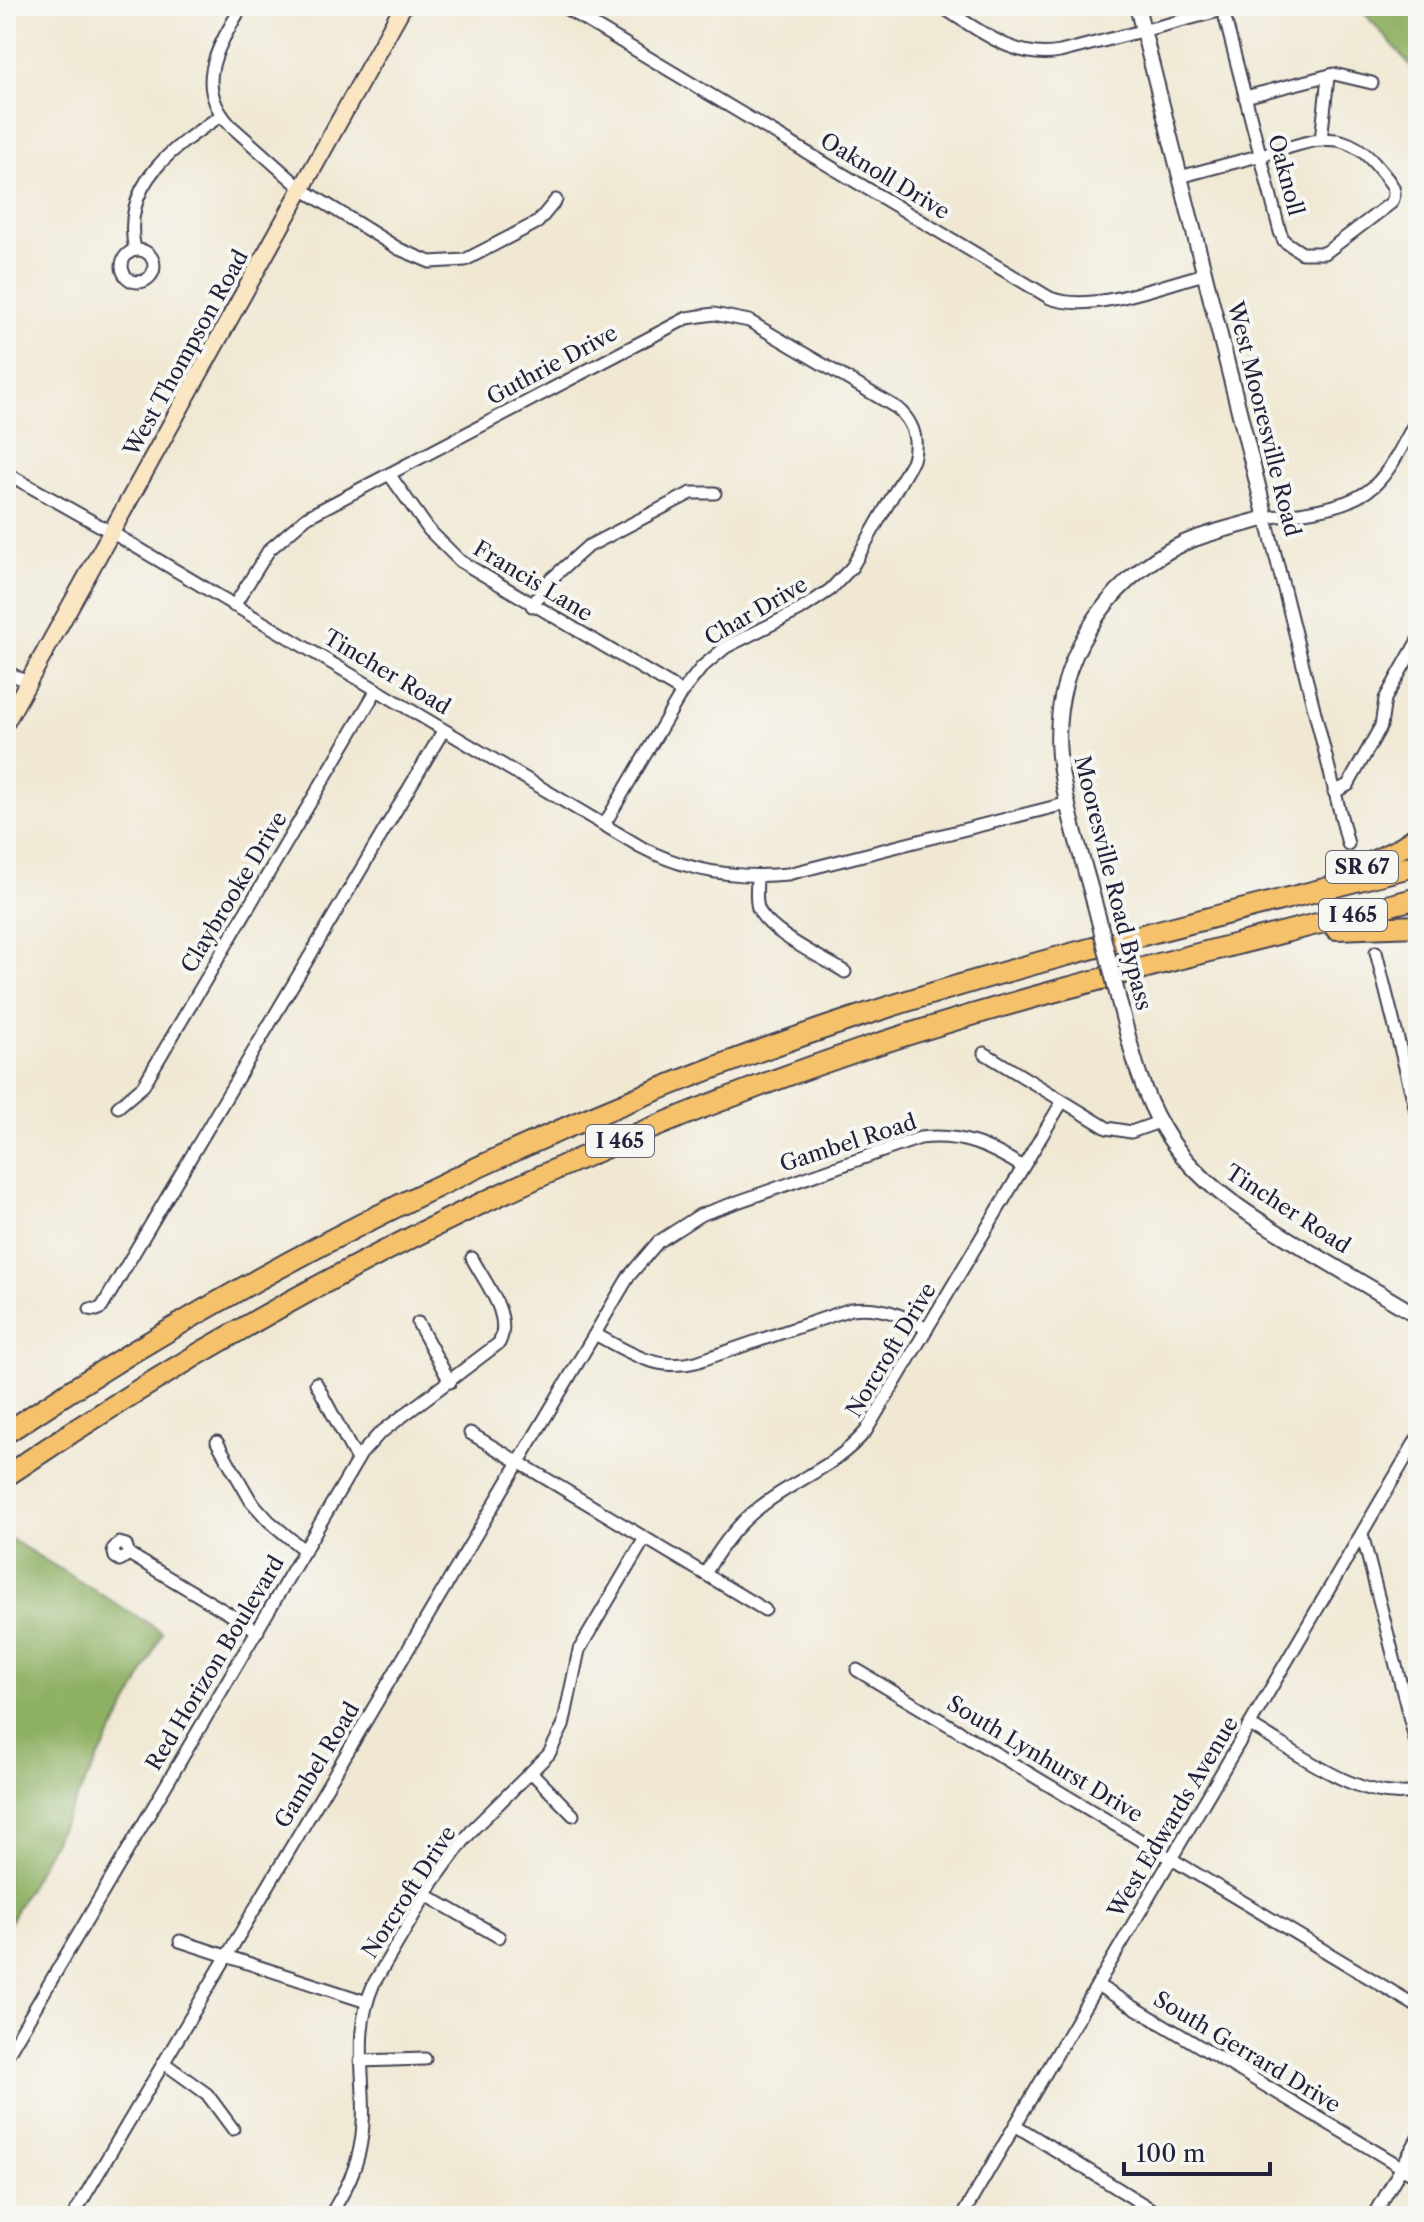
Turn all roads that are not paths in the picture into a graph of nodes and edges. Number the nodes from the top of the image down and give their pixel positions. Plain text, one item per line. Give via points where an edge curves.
1 (242, 6) edge
2 (403, 6) edge
3 (562, 6) edge
4 (940, 6) edge
5 (1137, 6) edge
6 (1222, 8) edge
7 (1143, 31) junction
8 (1328, 77) junction
9 (1372, 83) dead end
10 (1245, 97) junction
11 (222, 115) junction
12 (1321, 140) junction
13 (1260, 156) junction
14 (1180, 177) junction
15 (302, 189) junction
16 (556, 200) dead end
17 (135, 250) dead end
18 (1205, 274) junction
19 (1418, 417) edge
20 (913, 430) joint
21 (6, 473) edge
22 (389, 474) junction
23 (715, 493) dead end
24 (1266, 518) junction
25 (111, 532) junction
26 (234, 606) junction
27 (532, 606) junction
28 (1418, 640) edge
29 (6, 671) edge
30 (28, 683) junction
31 (376, 691) junction
32 (682, 692) junction
33 (6, 722) edge
34 (443, 731) junction
35 (1334, 792) junction
36 (1069, 803) junction
37 (604, 825) junction
38 (1418, 836) edge
39 (1348, 844) dead end
40 (1418, 865) edge
41 (757, 876) junction
42 (1304, 895) junction
43 (1418, 898) edge
44 (1418, 926) edge
45 (1288, 932) junction
46 (1376, 952) dead end
47 (845, 972) dead end
48 (984, 1053) dead end
49 (1062, 1102) junction
50 (118, 1107) dead end
51 (1418, 1119) edge
52 (1159, 1122) junction
53 (1023, 1167) junction
54 (472, 1258) dead end
55 (90, 1309) dead end
56 (1418, 1316) edge
57 (418, 1323) dead end
58 (927, 1329) junction
59 (595, 1334) junction
60 (450, 1382) junction
61 (316, 1383) dead end
62 (6, 1433) edge
63 (470, 1433) dead end
64 (1418, 1437) edge
65 (217, 1442) dead end
66 (357, 1460) junction
67 (520, 1463) junction
68 (6, 1476) edge
69 (1362, 1534) junction
70 (645, 1538) junction
71 (305, 1551) junction
72 (129, 1554) dead end
73 (705, 1574) junction
74 (765, 1610) dead end
75 (258, 1631) junction
76 (857, 1670) dead end
77 (1250, 1725) junction
78 (1418, 1751) edge
79 (531, 1772) junction
80 (1418, 1791) edge
81 (573, 1815) dead end
82 (1172, 1858) junction
83 (426, 1895) junction
84 (499, 1937) dead end
85 (180, 1941) dead end
86 (227, 1957) junction
87 (1097, 1985) junction
88 (367, 2002) junction
89 (1418, 2007) edge
90 (6, 2057) edge
91 (425, 2059) dead end
92 (360, 2061) junction
93 (164, 2063) junction
94 (1015, 2125) junction
95 (233, 2129) dead end
96 (1418, 2138) edge
97 (1402, 2167) junction
98 (1418, 2177) edge
99 (75, 2215) edge
100 (330, 2216) edge
101 (962, 2216) edge
102 (1162, 2216) edge
103 (1374, 2216) edge

1 - 11 street via 212,68 213,96
2 - 15 main road, West Thompson Road
3 - 18 street, Oaknoll Drive via 1050,298 1094,303
4 - 7 street via 1006,46 1037,54
5 - 7 street, West Mooresville Road
6 - 7 street
6 - 10 street, Oaknoll
7 - 14 street, West Mooresville Road
8 - 9 street via 1342,74
8 - 10 street
8 - 12 street
10 - 13 street, Oaknoll
11 - 15 street
11 - 17 street via 176,146 152,172 135,213
12 - 13 street
12 - 13 street, Oaknoll via 1347,143 1371,159 1395,191 1391,203 1331,250 1316,255 1288,245 1281,235
13 - 14 street
14 - 18 street, West Mooresville Road
15 - 16 street via 399,249 430,262 465,260 538,222
15 - 25 main road, West Thompson Road
18 - 24 street, West Mooresville Road
19 - 24 street via 1374,486 1345,502
20 - 22 street, Guthrie Drive via 897,408 762,328 732,316 709,315 670,325
20 - 32 street, Char Drive via 913,460 846,574 816,601 726,647
21 - 25 street, Tincher Road
22 - 26 street, Guthrie Drive via 287,531
22 - 27 street, Francis Lane via 429,530 460,561
23 - 27 street via 691,493 587,547 550,580
24 - 35 street, West Mooresville Road
24 - 36 street, Mooresville Road Bypass via 1188,541 1163,554 1124,583 1102,608 1079,646 1063,692 1059,747
25 - 26 street, Tincher Road
25 - 30 main road, West Thompson Road
26 - 31 street, Tincher Road
27 - 32 street, Francis Lane
28 - 35 street via 1385,699 1381,726 1348,785
29 - 30 street
30 - 33 main road, West Thompson Road
31 - 34 street, Tincher Road
31 - 50 street, Claybrooke Drive via 143,1086
32 - 37 street, Char Drive
34 - 37 street, Tincher Road
34 - 55 street via 102,1307
35 - 39 street, West Mooresville Road
36 - 41 street, Tincher Road via 806,871
36 - 52 street, Mooresville Road Bypass, bridge via 1119,1001
37 - 41 street, Tincher Road via 679,864
38 - 42 highway, SR 67
40 - 42 highway, I 465
41 - 47 street via 757,903 764,919
42 - 62 highway, I 465 via 922,997 770,1047 621,1105 451,1181 297,1260
43 - 45 highway, I 465
44 - 45 highway
45 - 68 highway, I 465 via 931,1027 618,1141 463,1211 312,1288 139,1389
46 - 51 street
48 - 49 street
49 - 52 street via 1116,1130 1135,1131
49 - 53 street, Norcroft Drive
52 - 56 street, Tincher Road via 1187,1162 1227,1199
53 - 58 street, Norcroft Drive
53 - 59 street, Gambel Road via 967,1139 920,1138 700,1215 658,1242 629,1276
54 - 60 street, Red Horizon Boulevard via 504,1318 505,1332 496,1347
57 - 60 street
58 - 59 street via 892,1311 851,1309 678,1365 638,1358
58 - 73 street, Norcroft Drive via 872,1424 851,1448 745,1519
59 - 67 street, Gambel Road
60 - 66 street, Red Horizon Boulevard via 379,1434
61 - 66 street
63 - 67 street
64 - 69 street, West Edwards Avenue
65 - 71 street via 259,1512
66 - 71 street, Red Horizon Boulevard
67 - 70 street
67 - 86 street, Gambel Road
69 - 77 street, West Edwards Avenue
69 - 78 street
70 - 73 street
70 - 79 street, Norcroft Drive via 581,1645 563,1726 549,1754
71 - 75 street, Red Horizon Boulevard
72 - 75 street
73 - 74 street
75 - 90 street, Red Horizon Boulevard
76 - 82 street, South Lynhurst Drive
77 - 80 street via 1363,1789 1395,1795
77 - 82 street, West Edwards Avenue
79 - 81 street
79 - 83 street, Norcroft Drive via 463,1841
82 - 87 street, West Edwards Avenue
82 - 89 street, South Lynhurst Drive
83 - 84 street
83 - 88 street, Norcroft Drive
85 - 86 street
86 - 88 street
86 - 93 street, Gambel Road
87 - 94 street, West Edwards Avenue
87 - 97 street, South Gerrard Drive
88 - 92 street, Norcroft Drive
91 - 92 street
92 - 100 street, Norcroft Drive via 362,2141 351,2180
93 - 95 street via 207,2094
93 - 99 street, Gambel Road
94 - 101 street, West Edwards Avenue
94 - 102 street
96 - 97 street
97 - 98 street, South Gerrard Drive
97 - 103 street

